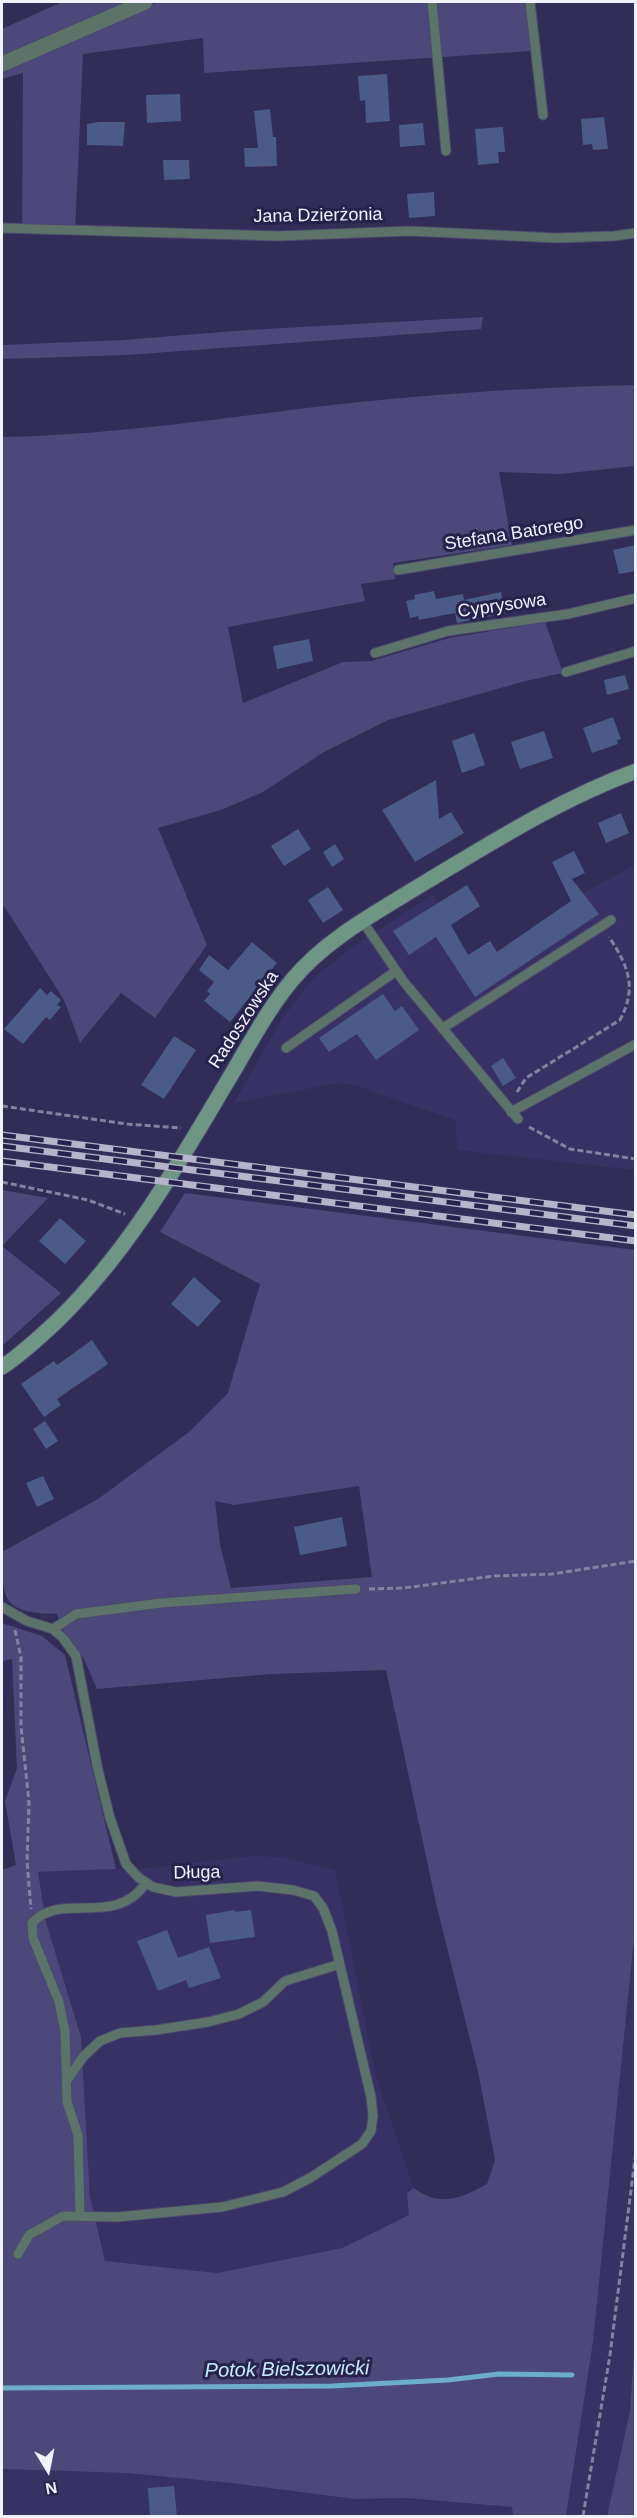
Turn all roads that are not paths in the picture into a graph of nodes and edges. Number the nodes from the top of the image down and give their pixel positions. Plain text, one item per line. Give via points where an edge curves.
1 (145, 2) edge
2 (432, 2) edge
3 (530, 2) edge
4 (2, 64) edge
5 (543, 115) dead end
6 (446, 151) dead end
7 (2, 228) edge
8 (636, 233) edge
9 (636, 530) edge
10 (398, 570) dead end
11 (636, 598) edge
12 (636, 651) edge
13 (375, 653) dead end
14 (566, 672) dead end
15 (636, 771) edge
16 (610, 920) dead end
17 (363, 922) junction
18 (396, 971) junction
19 (443, 1028) junction
20 (636, 1044) edge
21 (286, 1048) dead end
22 (2, 1367) edge
23 (356, 1589) road end
24 (2, 1607) edge
25 (53, 1629) junction
26 (146, 1883) junction
27 (339, 1964) junction
28 (65, 2085) junction
29 (80, 2216) junction
30 (18, 2254) dead end

1 - 4 street
2 - 6 lane
3 - 5 lane
7 - 8 lane, Jana Dzierżonia via 278,236 363,231 557,237
9 - 10 lane, Stefana Batorego
11 - 13 lane, Cyprysowa via 568,614 448,631
12 - 14 lane
15 - 17 street, Radoszowska via 524,823
16 - 19 lane
17 - 18 lane
17 - 22 street, Radoszowska via 324,949 294,978 140,1222 72,1306
18 - 19 lane
18 - 21 lane
19 - 20 lane via 515,1115
23 - 25 lane via 161,1603 76,1614
24 - 25 lane
25 - 26 lane, Długa via 76,1656 110,1818 126,1864
26 - 27 lane, Długa via 176,1892 258,1886 314,1896 323,1908
26 - 28 lane via 129,1902 111,1907 53,1910 39,1915 32,1923 33,1938 59,2002 65,2031
27 - 28 lane via 285,1981 263,2002 239,2014 208,2022 120,2033 100,2041 83,2056
27 - 29 lane, Długa via 374,2116 371,2131 362,2144 283,2192 222,2207 117,2217
28 - 29 lane via 78,2135
29 - 30 lane, Długa via 63,2216 45,2225 29,2235

